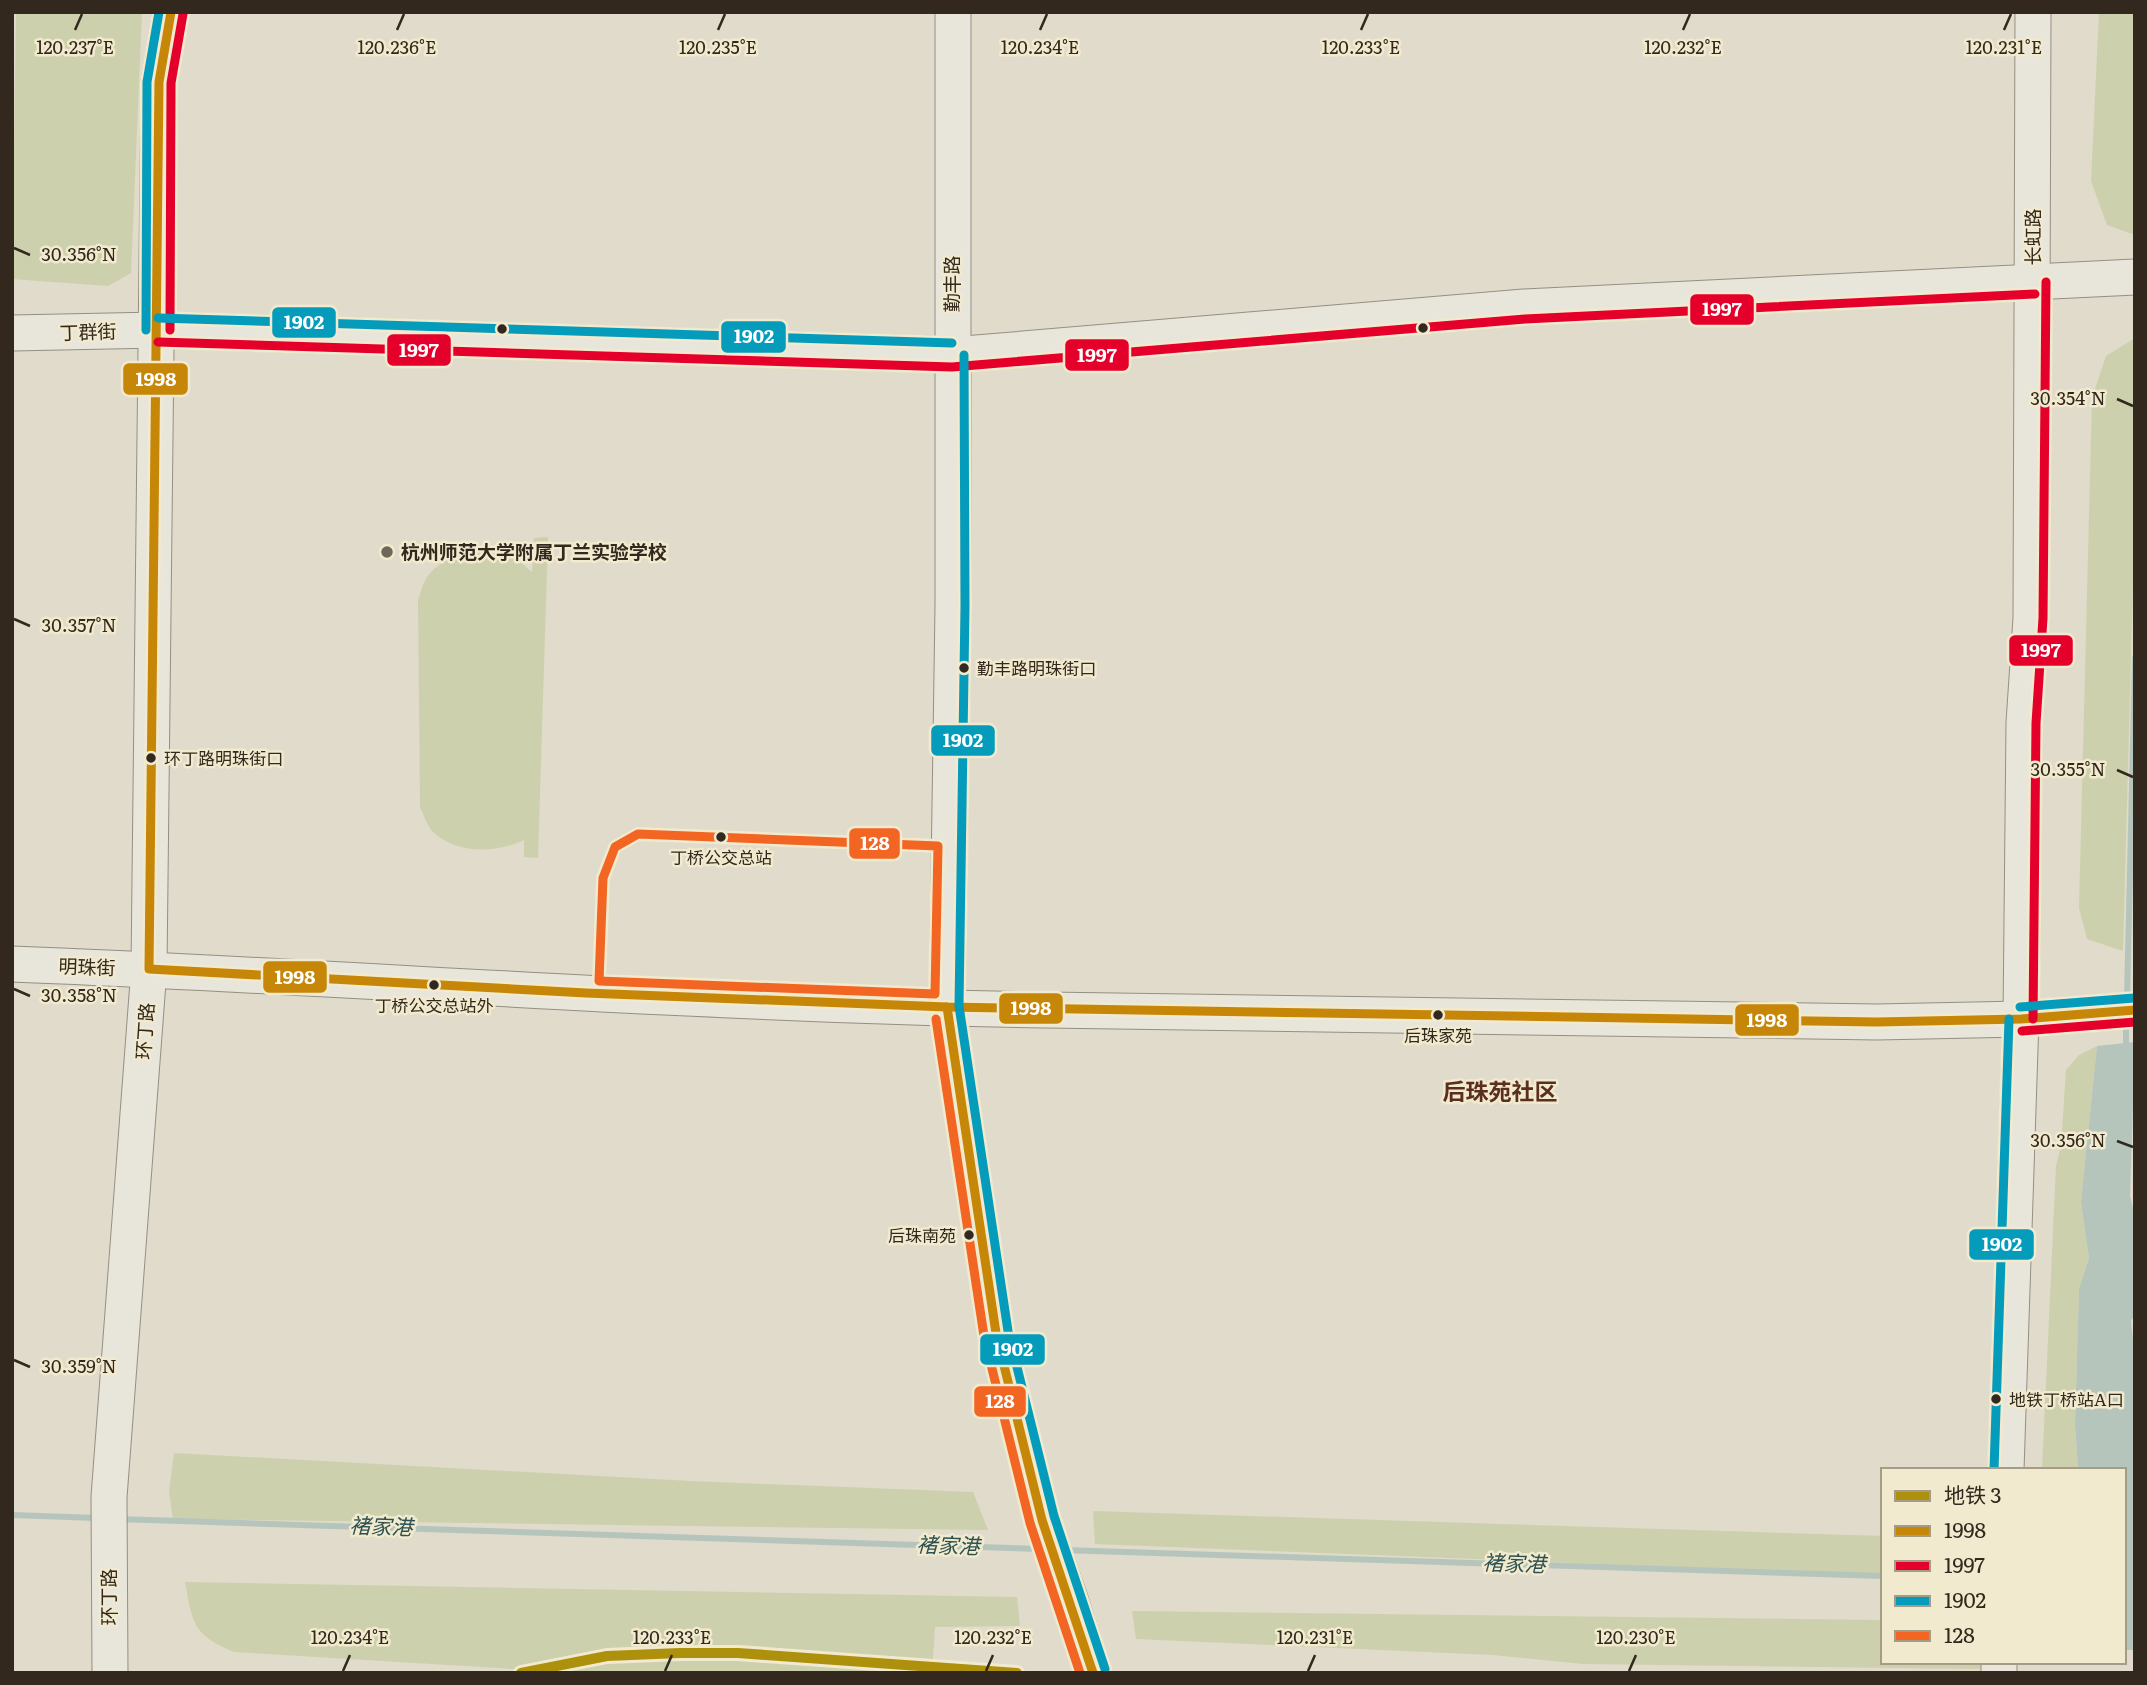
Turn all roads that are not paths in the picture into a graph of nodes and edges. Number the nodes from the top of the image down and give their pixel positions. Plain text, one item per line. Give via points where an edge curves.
1 (171, 12) edge
2 (953, 12) edge
3 (2033, 12) edge
4 (2132, 277) edge
5 (2034, 282) junction
6 (158, 330) junction
7 (19, 333) edge
8 (952, 355) junction
9 (12, 964) edge
10 (149, 969) junction
11 (947, 1007) junction
12 (2124, 1010) edge
13 (2021, 1019) junction
14 (2006, 1468) edge
15 (110, 1673) edge
16 (1093, 1673) edge

1 - 6 street, 环丁路 via 159,82
2 - 8 street, 勤丰路
3 - 5 street, 长虹路
4 - 5 street, 丁群街
5 - 8 street, 丁群街 via 1524,307
5 - 13 street, 长虹路
6 - 7 street, 丁群街
6 - 8 street, 丁群街
6 - 10 street, 环丁路
8 - 11 street, 勤丰路
9 - 10 street, 明珠街
10 - 11 street, 明珠街
10 - 15 street, 环丁路 via 109,1497
11 - 13 street, 明珠街 via 1877,1022
11 - 16 street, 勤丰路 via 996,1333 1042,1520
12 - 13 street, 明珠街
13 - 14 street, 长虹路

